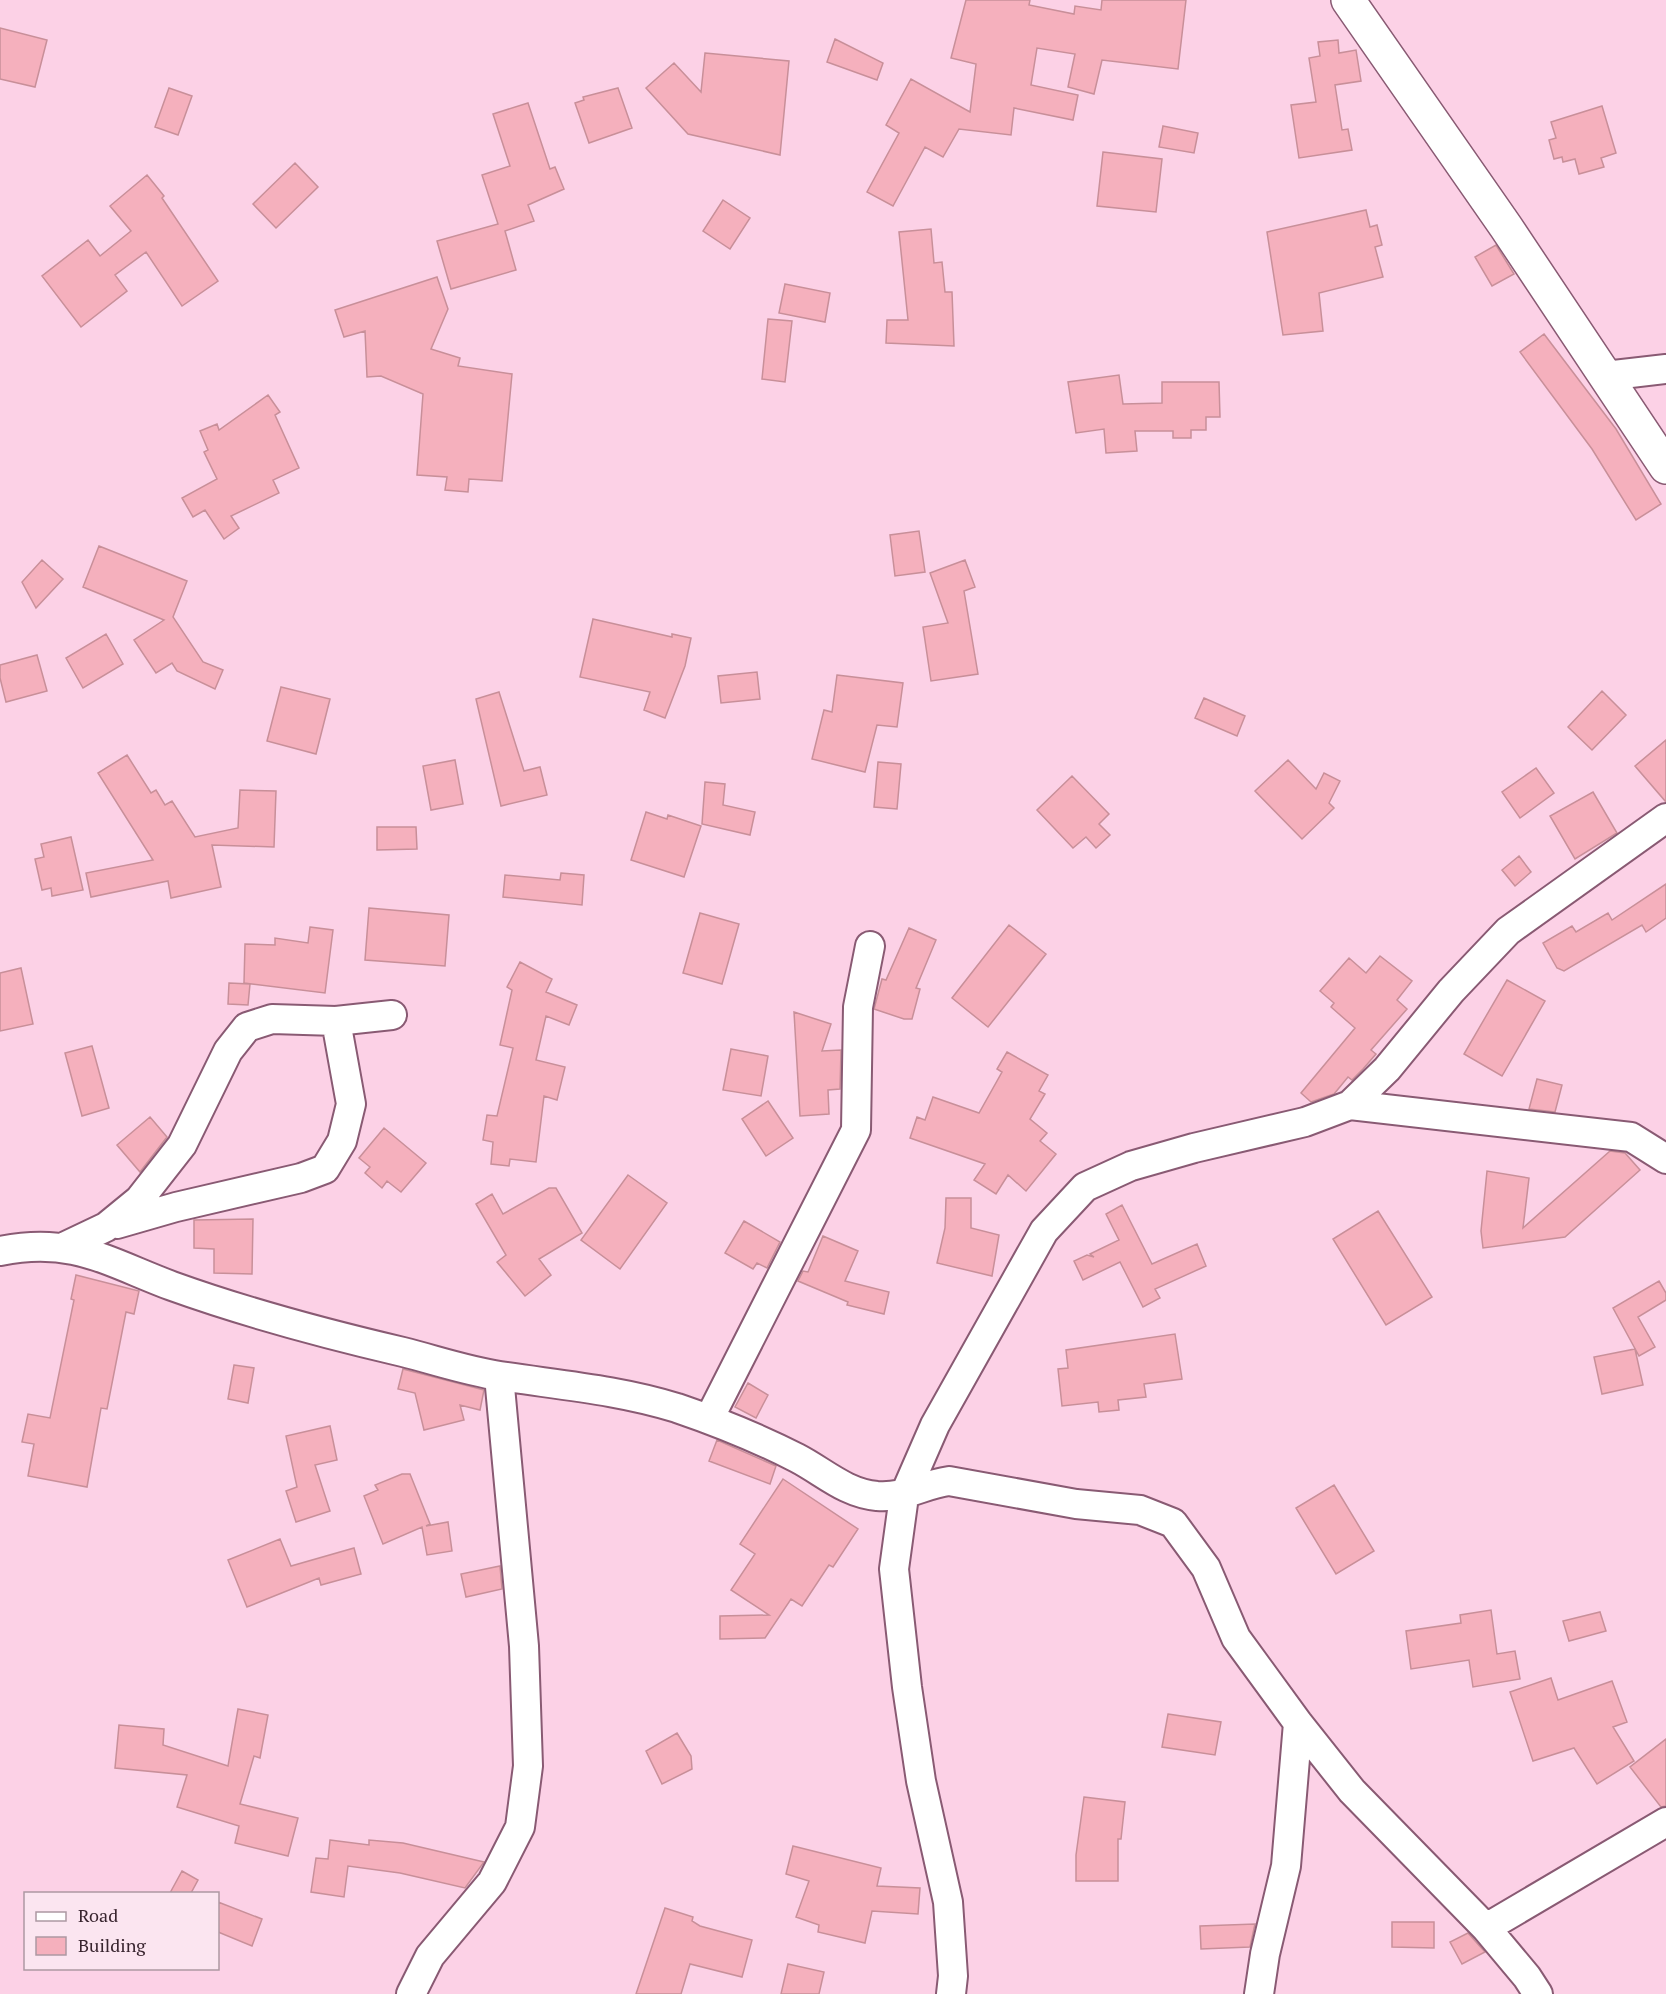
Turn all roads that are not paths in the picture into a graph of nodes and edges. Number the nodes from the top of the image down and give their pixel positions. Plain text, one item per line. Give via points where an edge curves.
1 (1348, 0) edge
2 (1666, 369) edge
3 (1605, 376) junction
4 (1666, 467) edge
5 (1666, 818) edge
6 (870, 946) dead end
7 (392, 1015) dead end
8 (336, 1021) junction
9 (1350, 1105) junction
10 (1666, 1159) edge
11 (106, 1227) junction
12 (66, 1246) junction
13 (0, 1251) edge
14 (499, 1376) junction
15 (709, 1419) junction
16 (904, 1496) junction
17 (1298, 1723) junction
18 (1666, 1822) edge
19 (1486, 1928) junction
20 (411, 1994) edge
21 (951, 1994) edge
22 (1259, 1994) edge
23 (1538, 1994) edge

1 - 3 main road
2 - 3 street
3 - 4 main road
5 - 9 street via 1508,931 1450,991 1388,1069
6 - 15 street via 858,1008 856,1130
7 - 8 street
8 - 11 street via 272,1019 247,1027 228,1051 182,1145 139,1200
8 - 11 street via 351,1104 342,1141 326,1169
9 - 10 street via 1631,1137
9 - 16 street via 1305,1122 1131,1166 1084,1187 1044,1231 935,1425
11 - 12 street
12 - 13 street
12 - 14 street via 173,1286 327,1334
14 - 15 street via 559,1383 673,1407
14 - 20 street via 524,1646 528,1766 520,1827 492,1882 430,1956
15 - 16 street via 800,1459 844,1488 874,1496
16 - 17 street via 929,1484 949,1481 1076,1504 1140,1510 1173,1523 1206,1568 1236,1638
16 - 21 street via 894,1569 919,1769 948,1902
17 - 19 street via 1352,1791
17 - 22 street via 1286,1866
18 - 19 street
19 - 23 street

